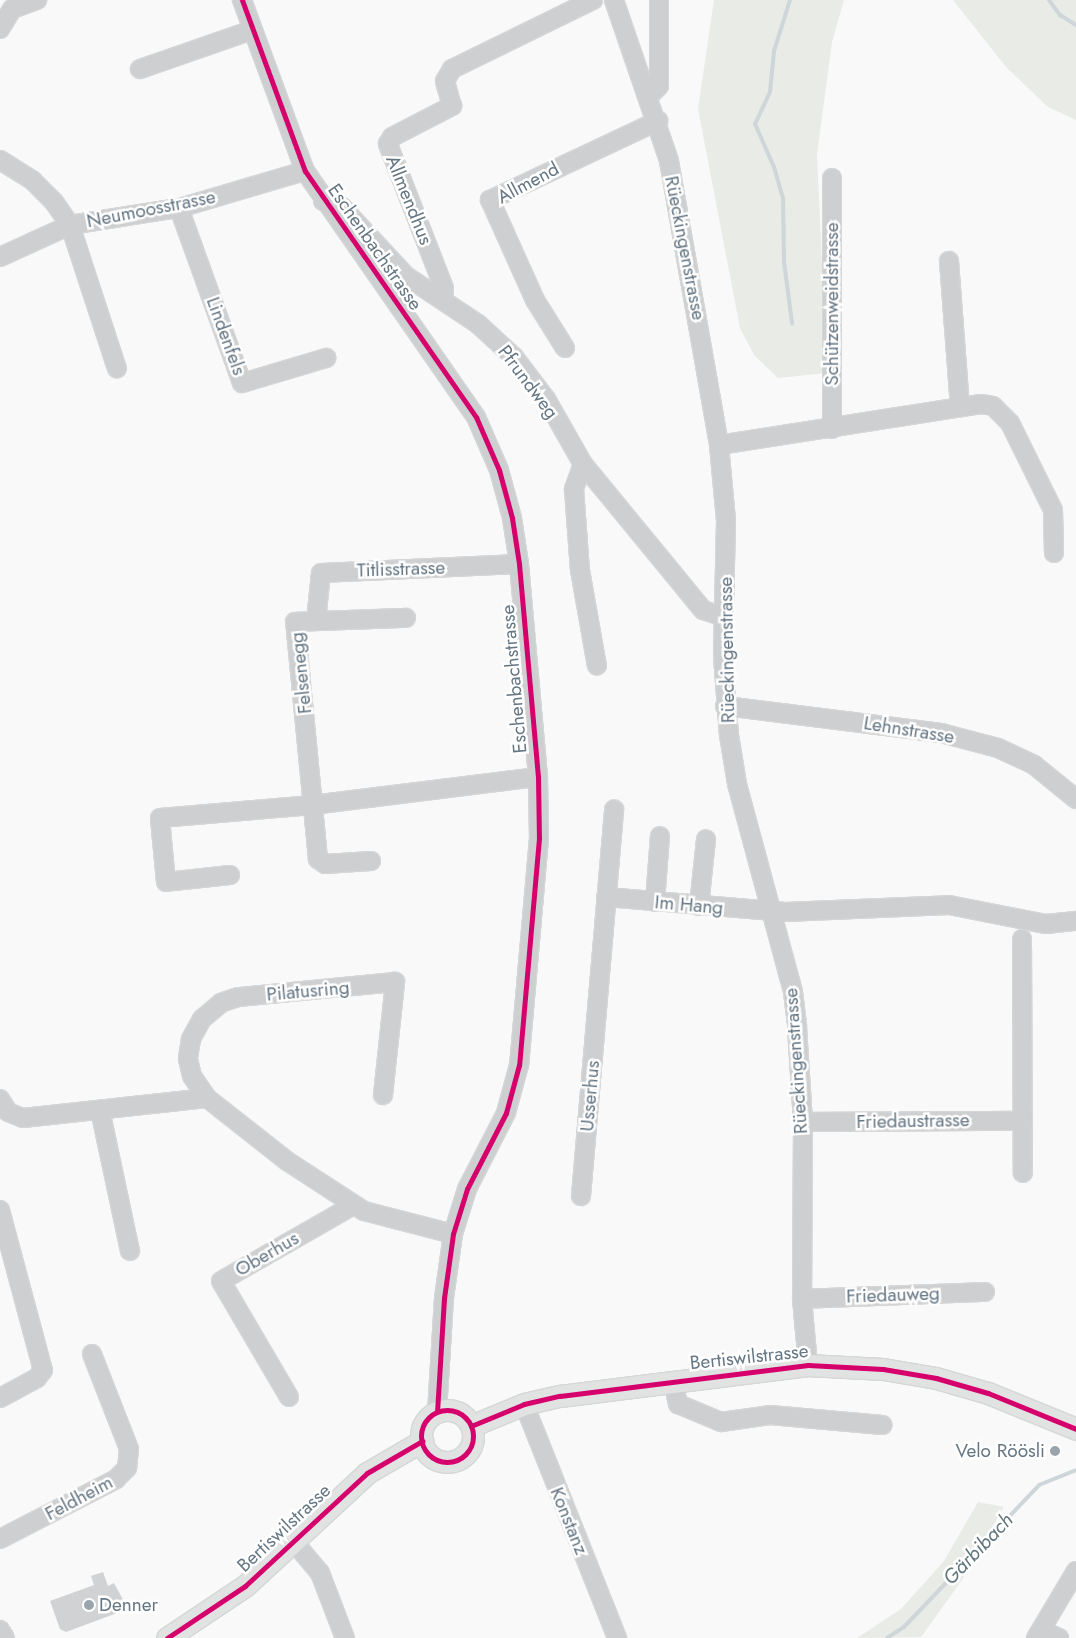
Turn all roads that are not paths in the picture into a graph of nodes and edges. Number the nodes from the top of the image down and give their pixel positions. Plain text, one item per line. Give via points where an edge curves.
1 (37, 0) edge
2 (242, 0) edge
3 (593, 0) edge
4 (614, 0) edge
5 (659, 0) edge
6 (0, 30) edge
7 (252, 30) junction
8 (140, 69) dead end
9 (649, 96) junction
10 (658, 121) junction
11 (0, 160) edge
12 (305, 171) junction
13 (832, 178) dead end
14 (323, 201) junction
15 (178, 208) junction
16 (70, 225) junction
17 (0, 257) edge
18 (949, 261) dead end
19 (443, 300) junction
20 (564, 348) dead end
21 (326, 358) dead end
22 (117, 369) dead end
23 (960, 407) junction
24 (832, 430) junction
25 (719, 445) junction
26 (583, 464) junction
27 (1054, 553) dead end
28 (519, 564) junction
29 (317, 611) dead end
30 (725, 617) junction
31 (406, 618) dead end
32 (598, 666) dead end
33 (726, 706) junction
34 (538, 777) junction
35 (1076, 798) edge
36 (312, 805) junction
37 (614, 809) dead end
38 (660, 836) dead end
39 (706, 839) dead end
40 (371, 860) dead end
41 (230, 875) dead end
42 (606, 898) junction
43 (655, 902) junction
44 (699, 906) junction
45 (773, 910) junction
46 (1076, 921) edge
47 (1022, 939) dead end
48 (383, 1095) dead end
49 (207, 1098) junction
50 (0, 1099) edge
51 (100, 1110) junction
52 (1023, 1120) junction
53 (803, 1122) junction
54 (1023, 1173) dead end
55 (581, 1196) dead end
56 (352, 1206) junction
57 (0, 1210) edge
58 (452, 1234) junction
59 (130, 1251) dead end
60 (985, 1292) dead end
61 (802, 1299) junction
62 (92, 1354) dead end
63 (808, 1365) junction
64 (674, 1381) junction
65 (289, 1397) dead end
66 (0, 1398) edge
67 (524, 1404) junction
68 (438, 1412) junction
69 (883, 1425) dead end
70 (471, 1426) junction
71 (1076, 1429) edge
72 (422, 1441) junction
73 (0, 1539) edge
74 (294, 1542) junction
75 (1076, 1571) edge
76 (0, 1630) edge
77 (1038, 1634) edge
78 (4, 1638) edge
79 (168, 1638) edge
80 (345, 1638) edge
81 (617, 1638) edge
82 (1059, 1638) edge

1 - 6 street via 12,9
2 - 7 street, Eschenbachstrasse
3 - 19 street, Allmendhus via 452,69 445,81 452,106 392,137 388,144 444,288
4 - 9 street, Rüeckingenstrasse
5 - 9 street via 660,86
7 - 8 street
7 - 12 street, Eschenbachstrasse
9 - 10 street, Rüeckingenstrasse
10 - 20 street, Allmend via 490,200 535,300
10 - 25 street, Rüeckingenstrasse via 690,273
11 - 16 street via 33,181 54,202
12 - 14 street, Eschenbachstrasse
12 - 15 street, Neumoosstrasse
13 - 24 street, Schützenweidstrasse
14 - 19 street, Pfrundweg via 342,207 406,276
14 - 28 street, Eschenbachstrasse via 476,417 499,470 512,518
15 - 16 street, Neumoosstrasse
15 - 21 street, Lindenfels via 242,383
16 - 17 street, Neumoosstrasse
16 - 22 street
18 - 23 street
19 - 26 street, Pfrundweg via 478,324 514,357 546,399
23 - 24 street
23 - 27 street via 993,406 1010,423 1053,510
24 - 25 street
25 - 30 street, Rüeckingenstrasse via 726,521
26 - 30 street, Pfrundweg via 704,610
26 - 32 street via 574,498 580,570
28 - 29 street, Titlisstrasse via 321,573
28 - 34 street, Eschenbachstrasse
30 - 33 street, Rüeckingenstrasse
31 - 36 street, Felsenegg via 295,622
33 - 35 street, Lehnstrasse via 941,733 998,748 1034,765
33 - 45 street, Rüeckingenstrasse via 737,784
34 - 36 street
34 - 58 street, Eschenbachstrasse via 538,838 519,1065 506,1113 468,1190
36 - 40 street, Felsenegg via 320,863
36 - 41 street via 160,818 166,882
37 - 42 street
38 - 43 street
39 - 44 street
42 - 43 street, Im Hang
42 - 55 street, Usserhus
43 - 44 street, Im Hang
44 - 45 street, Im Hang
45 - 46 street via 949,905 1046,924
45 - 53 street, Rüeckingenstrasse via 793,992
47 - 52 street
48 - 49 street, Pilatusring via 395,982 238,997 221,1004 202,1019 191,1039 192,1076
49 - 51 street
49 - 56 street, Pilatusring
50 - 51 street via 8,1112 23,1118
51 - 59 street
52 - 53 street, Friedaustrasse
52 - 54 street
53 - 61 street, Rüeckingenstrasse
56 - 58 street, Pilatusring
56 - 65 street, Oberhus via 221,1281
57 - 66 street via 43,1370 37,1378
58 - 68 street, Eschenbachstrasse via 444,1298
60 - 61 street, Friedauweg
61 - 63 street, Rüeckingenstrasse
62 - 73 street, Feldheim via 130,1449 127,1468 116,1479
63 - 64 main road, Bertiswilstrasse
63 - 71 main road, Bertiswilstrasse via 926,1376 1032,1410
64 - 67 main road, Bertiswilstrasse
64 - 69 street via 678,1404 722,1422 770,1415
67 - 70 main road, Bertiswilstrasse
67 - 81 street, Konstanz
68 - 70 main road via 457,1412
68 - 72 main road via 424,1424
70 - 72 main road via 470,1447 455,1460 434,1458
72 - 74 main road, Bertiswilstrasse via 362,1477
74 - 79 main road, Bertiswilstrasse via 220,1605
74 - 80 street via 320,1573
75 - 77 street
76 - 78 street
77 - 82 street

